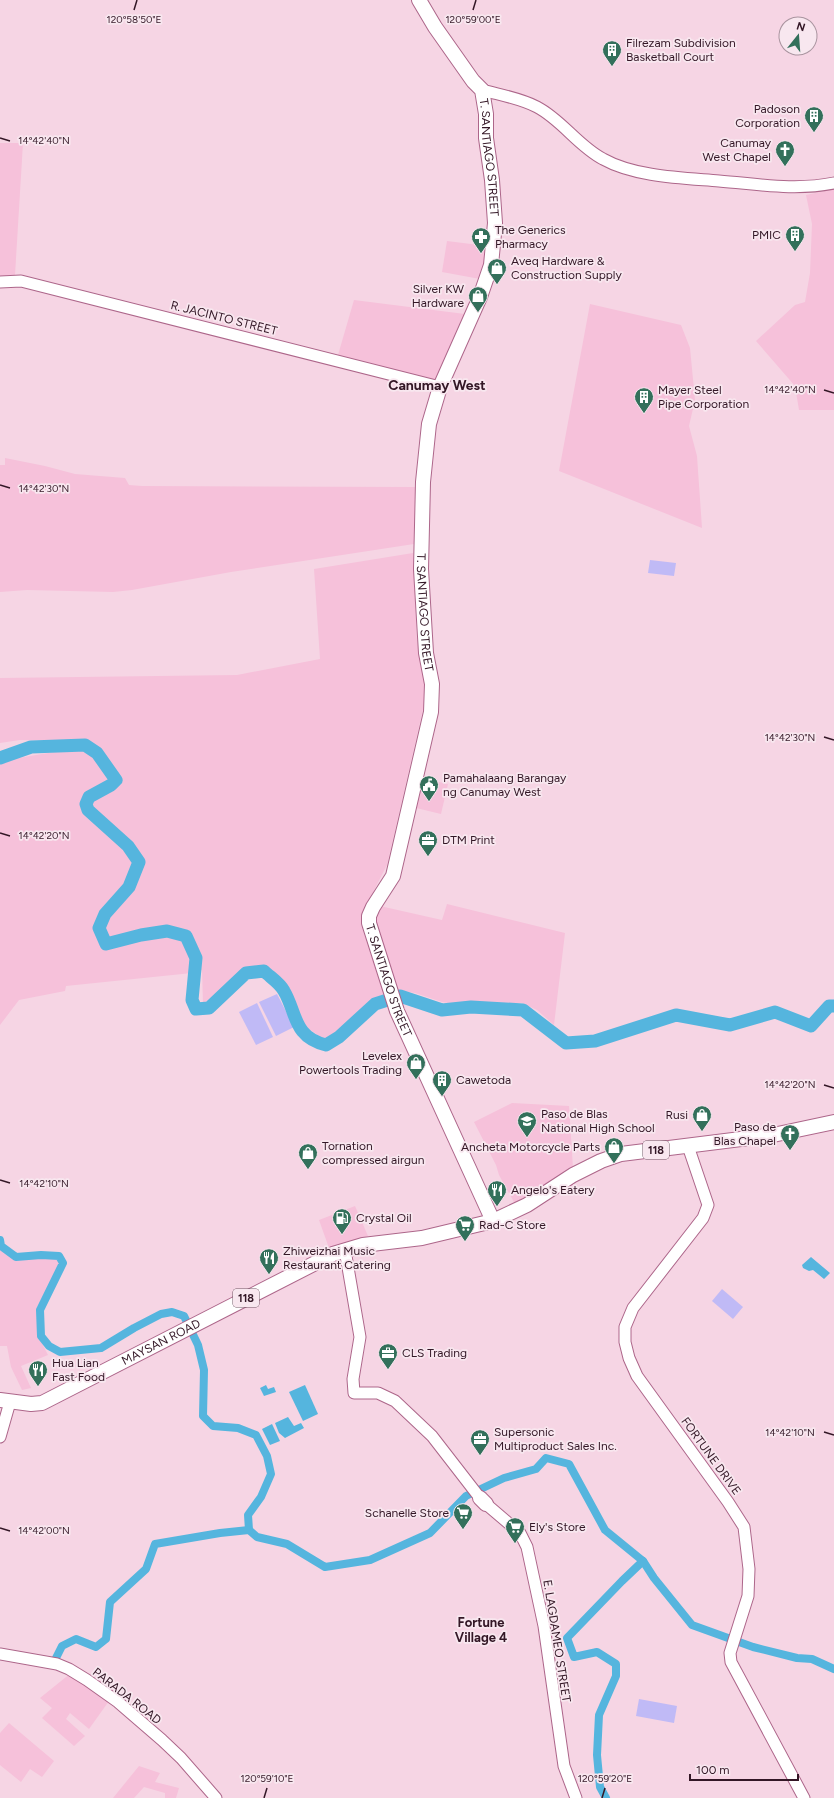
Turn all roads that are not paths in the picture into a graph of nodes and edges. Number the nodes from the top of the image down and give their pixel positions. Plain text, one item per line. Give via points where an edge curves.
1 (419, 0) edge
2 (482, 90) junction
3 (834, 183) edge
4 (0, 282) edge
5 (440, 387) junction
6 (834, 1122) edge
7 (688, 1146) junction
8 (492, 1221) junction
9 (345, 1250) junction
10 (6, 1402) edge
11 (0, 1437) edge
12 (0, 1654) edge
13 (216, 1798) edge
14 (576, 1798) edge
15 (804, 1798) edge

1 - 2 main road, T. SANTIAGO STREET via 435,27
2 - 3 street via 537,107 603,159 647,173 674,178 780,187
2 - 5 main road, T. SANTIAGO STREET via 494,199 494,248 480,297
4 - 5 street, R. JACINTO STREET via 21,281
5 - 8 main road, T. SANTIAGO STREET via 429,424 422,482 421,569 426,653 432,684 431,712 394,876 369,916 370,931 396,1011
6 - 7 main road, 118 via 773,1135
7 - 8 main road, 118 via 621,1154 602,1161 573,1175 527,1205
7 - 15 street, FORTUNE DRIVE via 707,1198 708,1210 633,1308 625,1327 625,1342 637,1376 744,1527 749,1569 748,1596 730,1653 731,1662
8 - 9 main road, 118 via 435,1235
9 - 10 main road, MAYSAN ROAD / 118 via 296,1272 42,1403
9 - 14 street, E. LAGDAMEO STREET via 360,1337 353,1379 354,1393 378,1393 395,1401 432,1436 483,1501 517,1530 526,1543 544,1626 564,1766
10 - 11 street
12 - 13 street, PARADA ROAD via 57,1664 86,1680 118,1702 162,1740

